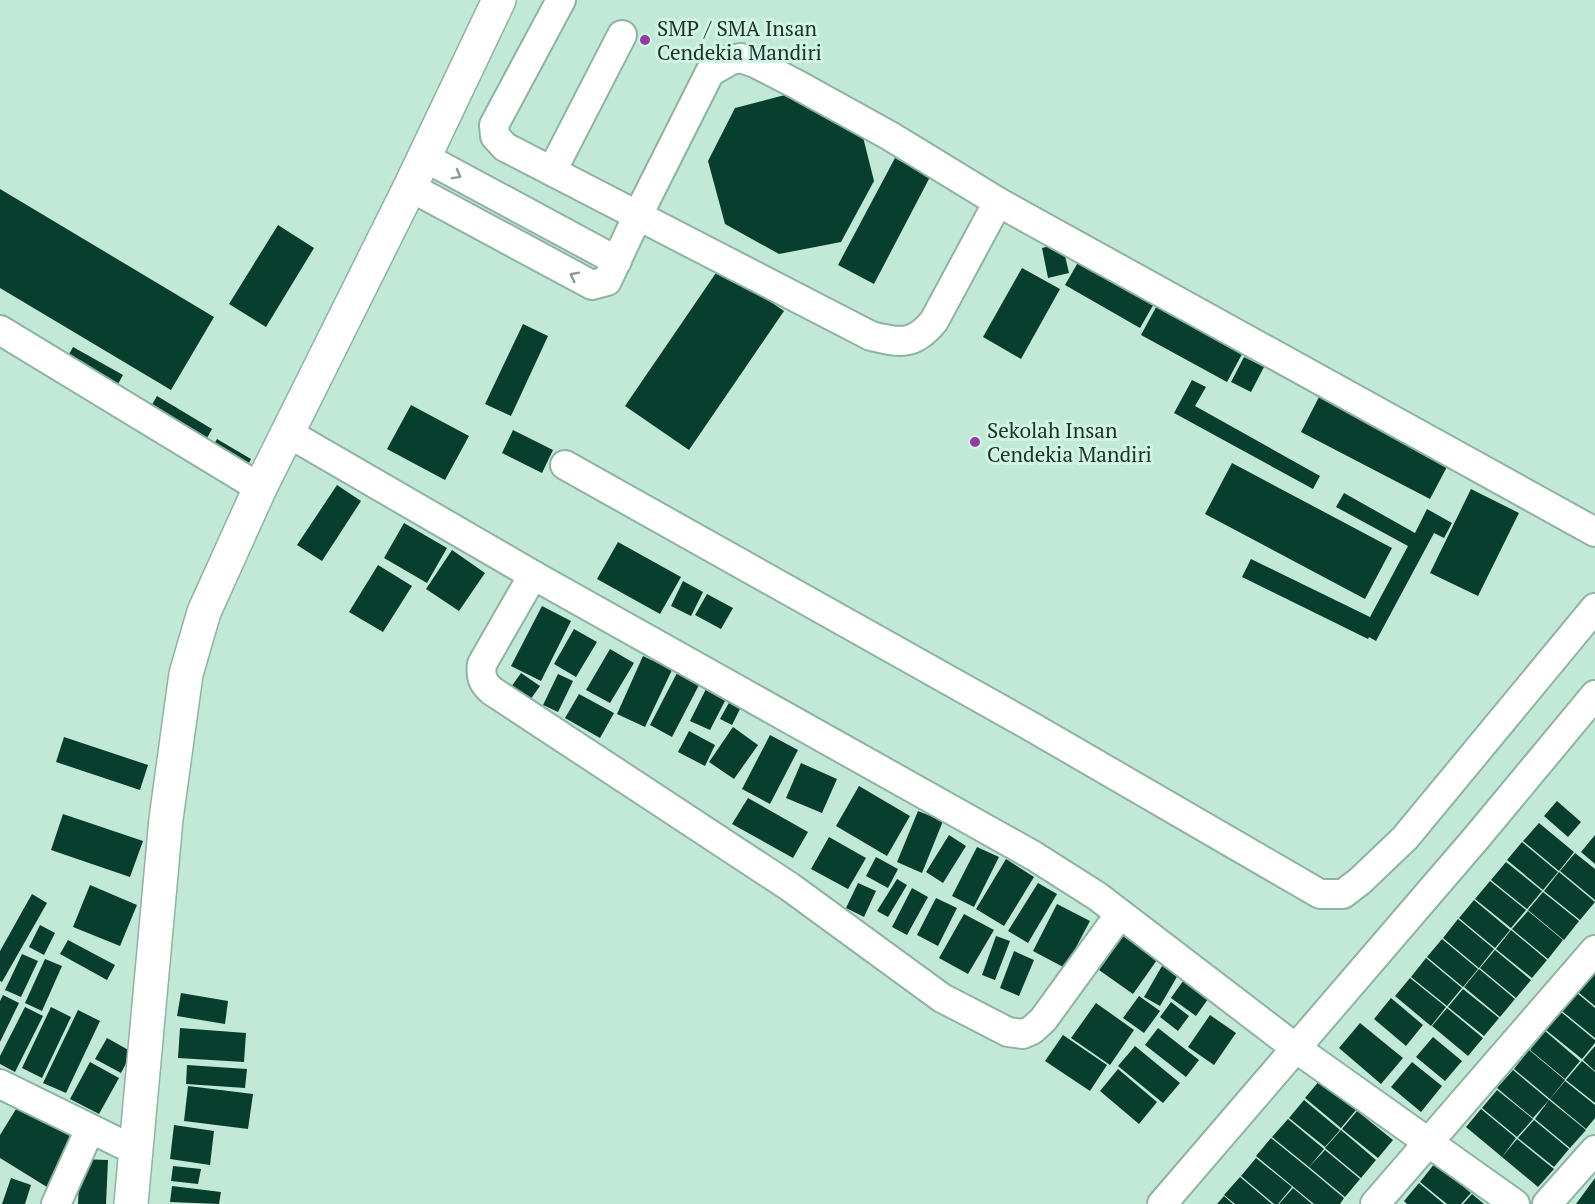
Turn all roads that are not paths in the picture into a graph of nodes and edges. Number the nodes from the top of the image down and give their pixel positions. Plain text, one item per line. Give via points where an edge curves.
1 (499, 0) edge
2 (561, 0) edge
3 (622, 35) dead end
4 (424, 157) junction
5 (552, 171) junction
6 (410, 187) junction
7 (998, 202) junction
8 (637, 217) junction
9 (617, 261) junction
10 (0, 330) edge
11 (288, 433) junction
12 (565, 465) dead end
13 (260, 488) junction
14 (1595, 532) edge
15 (532, 575) junction
16 (1595, 608) edge
17 (1590, 710) edge
18 (1120, 914) junction
19 (1595, 950) edge
20 (1297, 1049) junction
21 (0, 1084) edge
22 (90, 1129) junction
23 (1428, 1142) junction
24 (1595, 1150) edge
25 (136, 1151) junction
26 (56, 1204) edge
27 (130, 1204) edge
28 (1162, 1204) edge
29 (1375, 1204) edge
30 (1515, 1204) edge
31 (1547, 1204) edge

1 - 4 main road
2 - 5 street via 494,125 495,136 505,147
3 - 5 street
4 - 6 main road
4 -> 9 street
5 - 8 street
9 -> 6 street via 607,281 592,285
6 - 11 main road
7 - 8 street via 934,321 923,334 908,341 892,342 870,336
7 - 8 street via 879,130 741,58 710,72
7 - 14 street
8 - 9 street
10 - 13 street
11 - 13 main road
11 - 15 street
12 - 16 street via 1320,894 1343,894 1405,838
13 - 25 main road via 204,612 186,674 166,819
15 - 18 street via 1034,856
15 - 18 street via 482,664 483,683 790,887 942,998 1008,1032 1023,1034 1032,1030
17 - 20 street
18 - 20 street
19 - 23 street
20 - 23 street
20 - 28 street
21 - 22 street
22 - 25 street
22 - 26 street
23 - 29 street
23 - 30 street
24 - 31 street
25 - 27 main road

